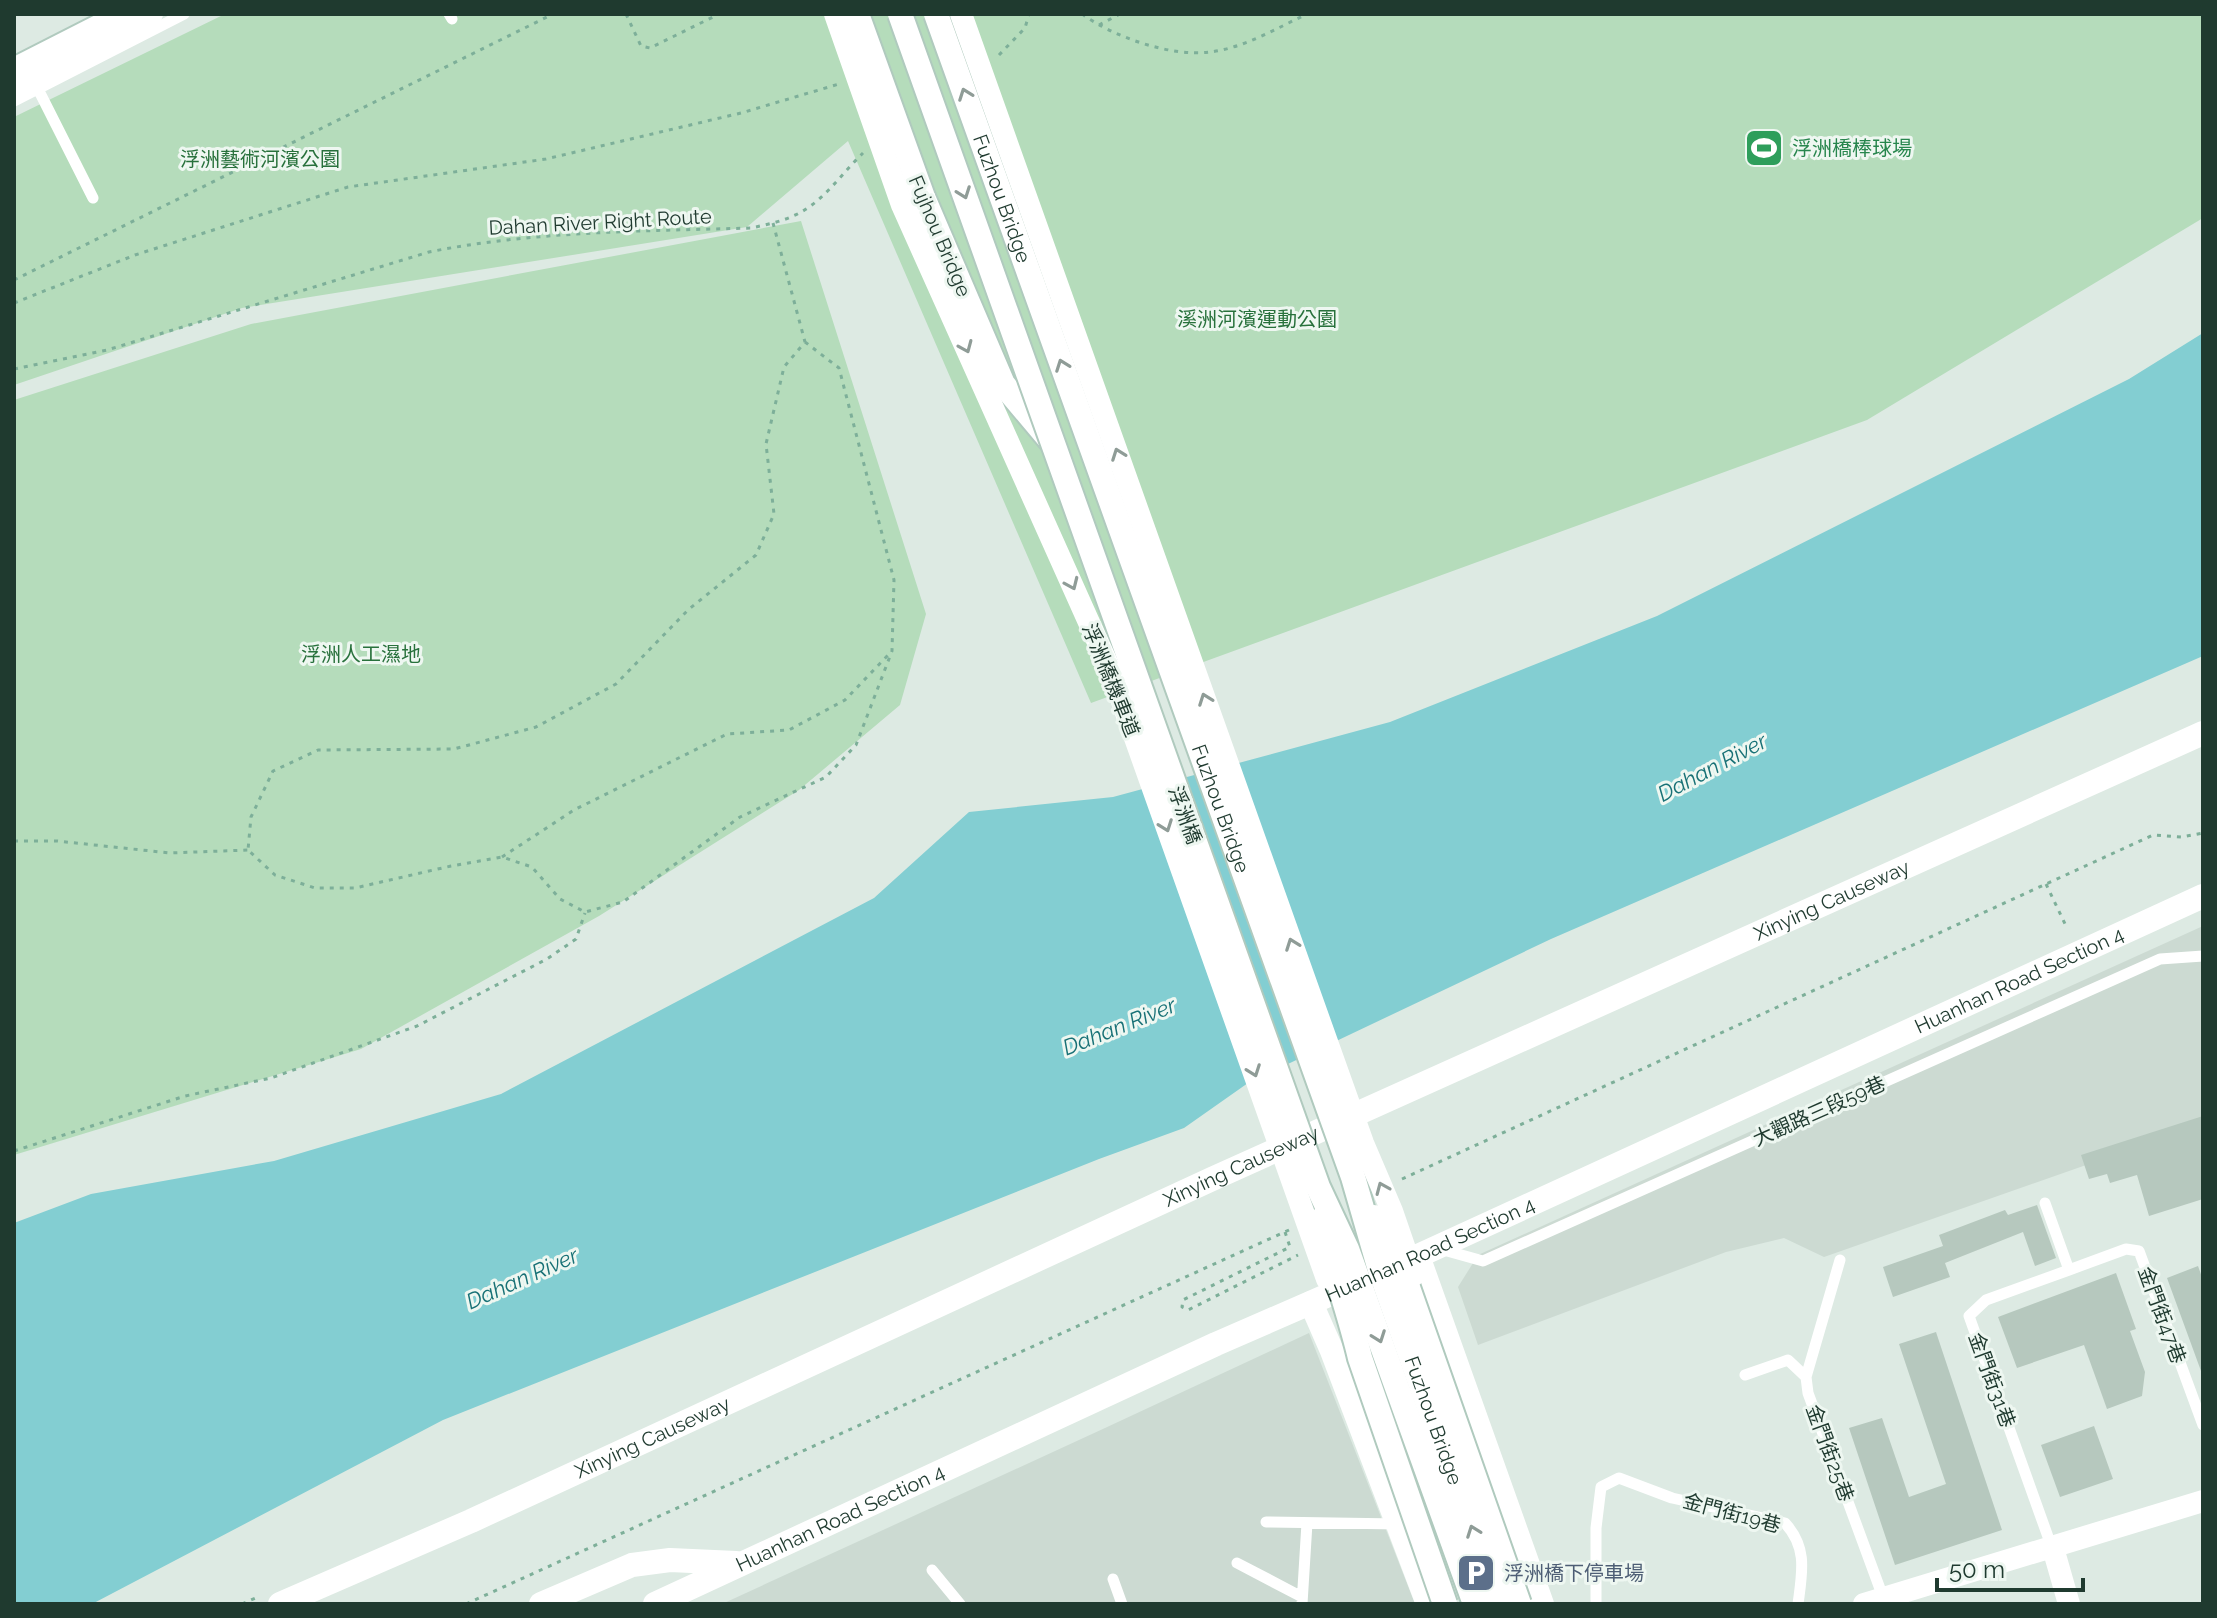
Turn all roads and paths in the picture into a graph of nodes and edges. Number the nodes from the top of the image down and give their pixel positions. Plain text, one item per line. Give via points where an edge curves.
1 (97, 14) edge
2 (124, 14) edge
3 (152, 14) edge
4 (184, 14) edge
5 (553, 14) edge
6 (626, 14) edge
7 (719, 14) edge
8 (835, 14) edge
9 (845, 14) edge
10 (857, 14) edge
11 (900, 14) edge
12 (936, 14) edge
13 (961, 14) edge
14 (1029, 14) edge
15 (1082, 14) edge
16 (1105, 14) edge
17 (1120, 14) edge
18 (1307, 14) edge
19 (1109, 20) junction
20 (1098, 25) junction
21 (14, 58) edge
22 (995, 59) dead end
23 (14, 70) edge
24 (846, 81) dead end
25 (14, 85) edge
26 (38, 89) junction
27 (14, 101) edge
28 (862, 153) dead end
29 (93, 198) dead end
30 (773, 223) junction
31 (14, 280) edge
32 (948, 302) junction
33 (14, 303) edge
34 (805, 342) junction
35 (14, 369) edge
36 (1052, 442) junction
37 (892, 651) junction
38 (2203, 733) edge
39 (2203, 833) edge
40 (2153, 835) dead end
41 (14, 841) edge
42 (248, 850) junction
43 (502, 857) junction
44 (2046, 884) dead end
45 (2203, 896) edge
46 (585, 912) junction
47 (2066, 926) dead end
48 (2203, 956) edge
49 (14, 1151) edge
50 (1353, 1177) junction
51 (1318, 1187) junction
52 (2045, 1203) dead end
53 (1285, 1232) dead end
54 (1308, 1250) dead end
55 (1427, 1252) junction
56 (1840, 1260) dead end
57 (2069, 1270) junction
58 (1311, 1303) junction
59 (1360, 1358) junction
60 (1745, 1375) dead end
61 (1806, 1377) junction
62 (1473, 1411) junction
63 (2203, 1425) edge
64 (1373, 1456) junction
65 (2203, 1501) edge
66 (1266, 1522) dead end
67 (1307, 1523) junction
68 (1399, 1524) junction
69 (2053, 1548) junction
70 (743, 1563) junction
71 (1237, 1563) dead end
72 (932, 1570) dead end
73 (1113, 1579) dead end
74 (1873, 1600) edge
75 (1302, 1601) edge
76 (280, 1604) edge
77 (541, 1604) edge
78 (655, 1604) edge
79 (960, 1604) edge
80 (1122, 1604) edge
81 (1428, 1604) edge
82 (1445, 1604) edge
83 (1475, 1604) edge
84 (1499, 1604) edge
85 (1519, 1604) edge
86 (1531, 1604) edge
87 (1542, 1604) edge
88 (1596, 1604) edge
89 (1798, 1604) edge
90 (2069, 1604) edge

1 - 21 main road
2 - 23 main road
3 - 25 street
4 - 26 lane
5 - 31 path
6 - 7 path via 641,46 650,48
8 - 32 street, 浮洲橋機車道, bridge via 902,205
9 - 32 street, bridge
10 - 36 main road, Fujhou Bridge, bridge via 923,197 1003,384
11 -> 36 main road, Fuzhou Bridge, bridge
50 -> 12 main road, Fuzhou Bridge, bridge
86 -> 13 street, bridge
14 - 22 path via 1025,28
15 - 20 path
16 - 19 path
17 - 19 path
18 - 20 path via 1252,40 1210,52 1157,48
19 - 20 path
24 - 33 path via 741,113 546,159 348,187 135,255
26 - 27 lane
26 - 29 lane
28 - 30 path, Dahan River Right Route via 821,197 795,216
30 - 34 path
30 - 35 path, Dahan River Right Route via 478,242 429,252 107,350
32 -> 59 street, 浮洲橋機車道, bridge via 1113,676 1343,1325
34 - 37 path via 839,368 894,580
34 - 42 path via 784,367 766,444 774,514 756,555 688,610 616,684 536,727 454,749 318,750 273,771 251,817
36 - 51 main road, 浮洲橋, bridge
37 - 43 path via 845,700 789,730 727,734 574,810
37 - 46 path via 856,745 826,777 740,817 623,902
38 - 76 main road, Xinying Causeway
39 - 40 path
41 - 42 path via 170,853
42 - 43 path via 275,875 315,888 355,888
43 - 46 path via 532,867 560,899
44 - 47 path
45 - 55 main road, Huanhan Road Section 4
46 - 49 path via 576,939 547,959 417,1026 271,1078 185,1096
48 - 55 lane, 大觀路三段59巷 via 2160,959 1483,1261
84 -> 50 main road, Fuzhou Bridge, bridge via 1380,1270
50 - 85 main road, bridge via 1399,1262
51 - 59 main road, bridge via 1330,1255
51 -> 83 main road, Fuzhou Bridge, bridge via 1347,1249
52 - 57 lane
53 - 54 path via 1290,1247 1183,1300 1182,1307 1188,1310
55 - 58 main road, Huanhan Road Section 4
55 - 62 main road
56 - 61 lane, 金門街25巷
57 - 63 lane, 金門街47巷 via 2126,1249 2139,1251
57 - 69 lane, 金門街31巷 via 1986,1300 1969,1316
58 - 64 main road
58 - 70 main road, Huanhan Road Section 4
59 - 82 main road, bridge
60 - 61 lane via 1788,1360
61 - 74 lane, 金門街25巷
62 - 64 main road via 1448,1399 1369,1435
62 - 87 main road
64 - 68 main road
65 - 69 street
66 - 67 lane
67 - 68 lane
67 - 75 lane
68 - 81 main road
69 - 74 street
69 - 90 street
70 - 77 main road via 670,1560 632,1565
70 - 78 main road, Huanhan Road Section 4
71 - 75 lane
72 - 79 lane
73 - 80 lane
88 - 89 lane, 金門街19巷 via 1601,1487 1619,1478 1672,1498 1785,1523 1796,1535 1804,1561

